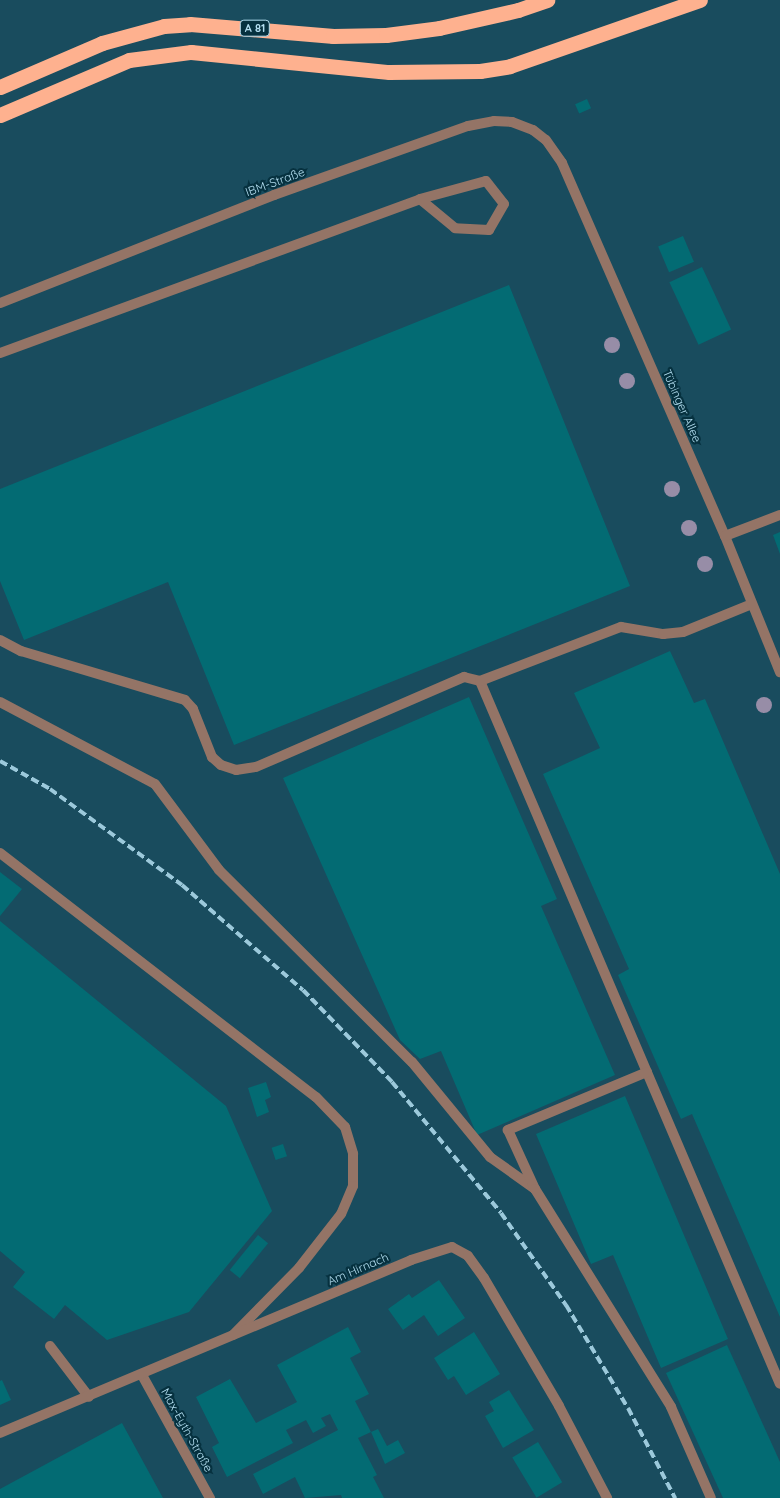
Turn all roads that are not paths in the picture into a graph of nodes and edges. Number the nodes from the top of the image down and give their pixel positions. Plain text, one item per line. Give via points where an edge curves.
1 (547, 0) edge
2 (700, 0) edge
3 (0, 86) edge
4 (0, 115) edge
5 (556, 153) joint
6 (420, 199) junction
7 (0, 302) edge
8 (0, 353) edge
9 (780, 516) edge
10 (725, 536) junction
11 (752, 604) junction
12 (0, 640) edge
13 (780, 672) edge
14 (480, 681) junction
15 (0, 702) edge
16 (0, 852) edge
17 (647, 1072) junction
18 (535, 1189) junction
19 (232, 1336) junction
20 (50, 1346) dead end
21 (142, 1375) junction
22 (780, 1384) edge
23 (89, 1397) junction
24 (0, 1433) edge
25 (210, 1498) edge
26 (607, 1498) edge
27 (711, 1498) edge

1 - 3 highway, A 81 via 439,28 386,35 332,36 190,24 164,26 102,43
2 - 4 highway via 510,66 449,74 419,73 183,53 119,63
5 - 7 street, IBM-Straße via 533,130 512,122 494,121 468,126 274,195
5 - 10 street, Tübinger Allee
6 - 6 street via 455,228 489,230 504,204 486,180
6 - 8 street
9 - 10 street
10 - 11 street, Tübinger Allee
11 - 13 street, Tübinger Allee
11 - 14 street via 682,632 663,634 621,626
12 - 14 street via 21,652 185,700 193,709 212,757 221,765 236,770 256,767 464,677
14 - 17 street
15 - 18 street via 155,784 219,870 412,1062 490,1157
16 - 19 street via 316,1097 345,1127 353,1154 352,1186 341,1214 299,1268
17 - 18 street via 508,1130
17 - 22 street
18 - 27 street via 671,1407
19 - 21 street, Am Hirnach
19 - 26 street, Am Hirnach via 410,1260 452,1247 468,1256 484,1278 559,1406
20 - 23 street
21 - 23 street, Am Hirnach
21 - 25 street, Max-Eyth-Straße
23 - 24 street, Am Hirnach

